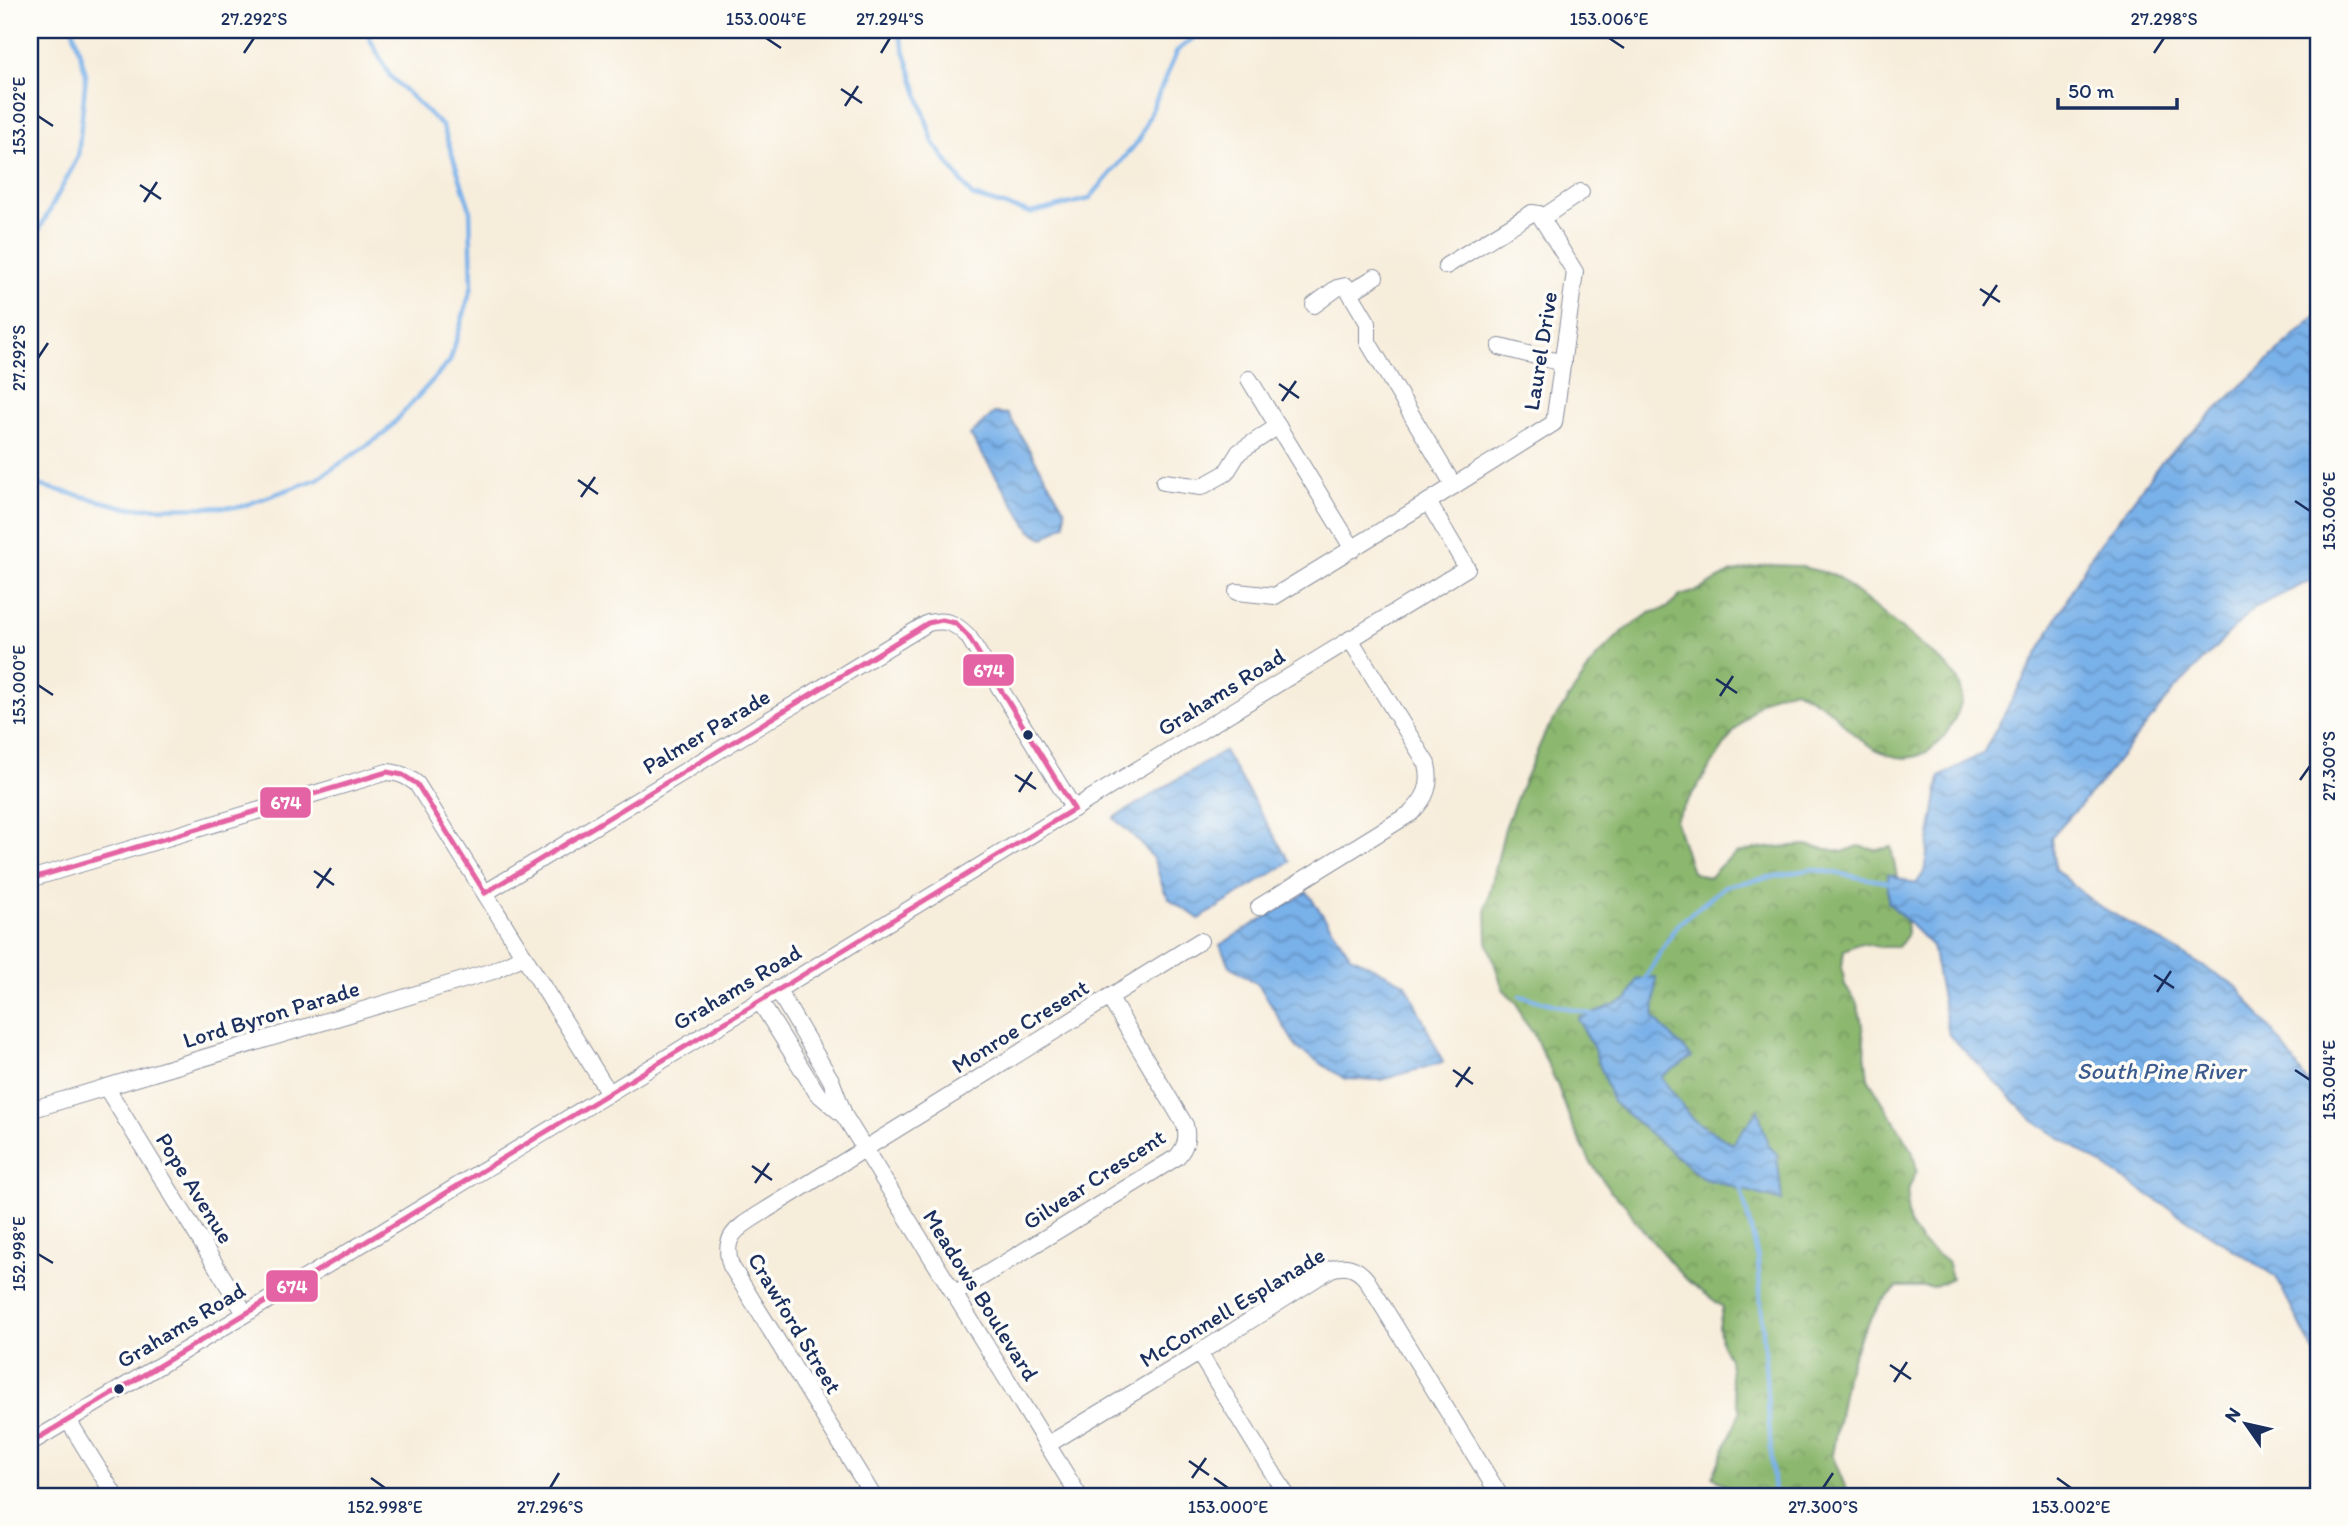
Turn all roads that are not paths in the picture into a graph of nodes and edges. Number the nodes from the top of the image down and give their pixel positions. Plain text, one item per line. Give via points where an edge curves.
1 (1581, 191) dead end
2 (1542, 218) junction
3 (1446, 266) dead end
4 (1375, 277) dead end
5 (1350, 292) junction
6 (1314, 305) dead end
7 (1500, 347) dead end
8 (1563, 362) junction
9 (1249, 379) dead end
10 (1278, 426) junction
11 (1164, 482) dead end
12 (1454, 486) junction
13 (1428, 502) junction
14 (1353, 549) junction
15 (1237, 592) dead end
16 (1350, 639) junction
17 (1074, 809) junction
18 (30, 880) edge
19 (485, 893) junction
20 (1259, 907) dead end
21 (1200, 941) dead end
22 (524, 956) junction
23 (777, 989) junction
24 (1109, 997) junction
25 (759, 1000) junction
26 (106, 1087) junction
27 (609, 1093) junction
28 (30, 1110) edge
29 (845, 1117) junction
30 (864, 1149) junction
31 (954, 1294) junction
32 (245, 1313) junction
33 (1199, 1353) junction
34 (68, 1420) junction
35 (30, 1443) edge
36 (1047, 1445) junction
37 (115, 1496) edge
38 (873, 1496) edge
39 (1079, 1496) edge
40 (1287, 1496) edge
41 (1500, 1496) edge

1 - 2 street
2 - 3 street via 1532,214
2 - 8 street, Laurel Drive via 1574,272
4 - 5 street
5 - 6 street via 1346,286 1338,288
5 - 12 street via 1368,323 1368,342
7 - 8 street
8 - 12 street, Laurel Drive via 1554,423
9 - 10 street
10 - 11 street via 1240,452 1226,473 1201,487
10 - 14 street
12 - 13 street, Laurel Drive
13 - 14 street, Laurel Drive
13 - 16 street, Grahams Road via 1467,568
14 - 15 street, Laurel Drive via 1275,596
16 - 17 street, Grahams Road
16 - 20 street via 1427,764 1429,787 1410,813
17 - 19 street, Palmer Parade via 968,636 942,620 928,623
17 - 23 street, Grahams Road
18 - 19 street via 387,772 409,777 417,785
19 - 22 street
21 - 24 street, Monroe Cresent
22 - 26 street, Lord Byron Parade via 493,971
22 - 27 street
23 - 25 street, Grahams Road
23 - 29 street, Meadows Boulevard via 831,1080
24 - 30 street, Monroe Cresent
24 - 31 street, Gilvear Crescent via 1185,1125 1182,1150
25 - 27 street, Grahams Road
25 - 29 street, Meadows Boulevard via 817,1093
26 - 28 street, Lord Byron Parade
26 - 32 street, Pope Avenue
27 - 32 street, Grahams Road
29 - 30 street, Meadows Boulevard
30 - 31 street, Meadows Boulevard
30 - 38 street, Crawford Street via 737,1229 729,1239 727,1253
31 - 36 street, Meadows Boulevard
32 - 34 street, Grahams Road
33 - 36 street, McConnell Esplanade
33 - 40 street
33 - 41 street, McConnell Esplanade via 1331,1269 1351,1267 1359,1271
34 - 35 street, Grahams Road
34 - 37 street
36 - 39 street, Meadows Boulevard

